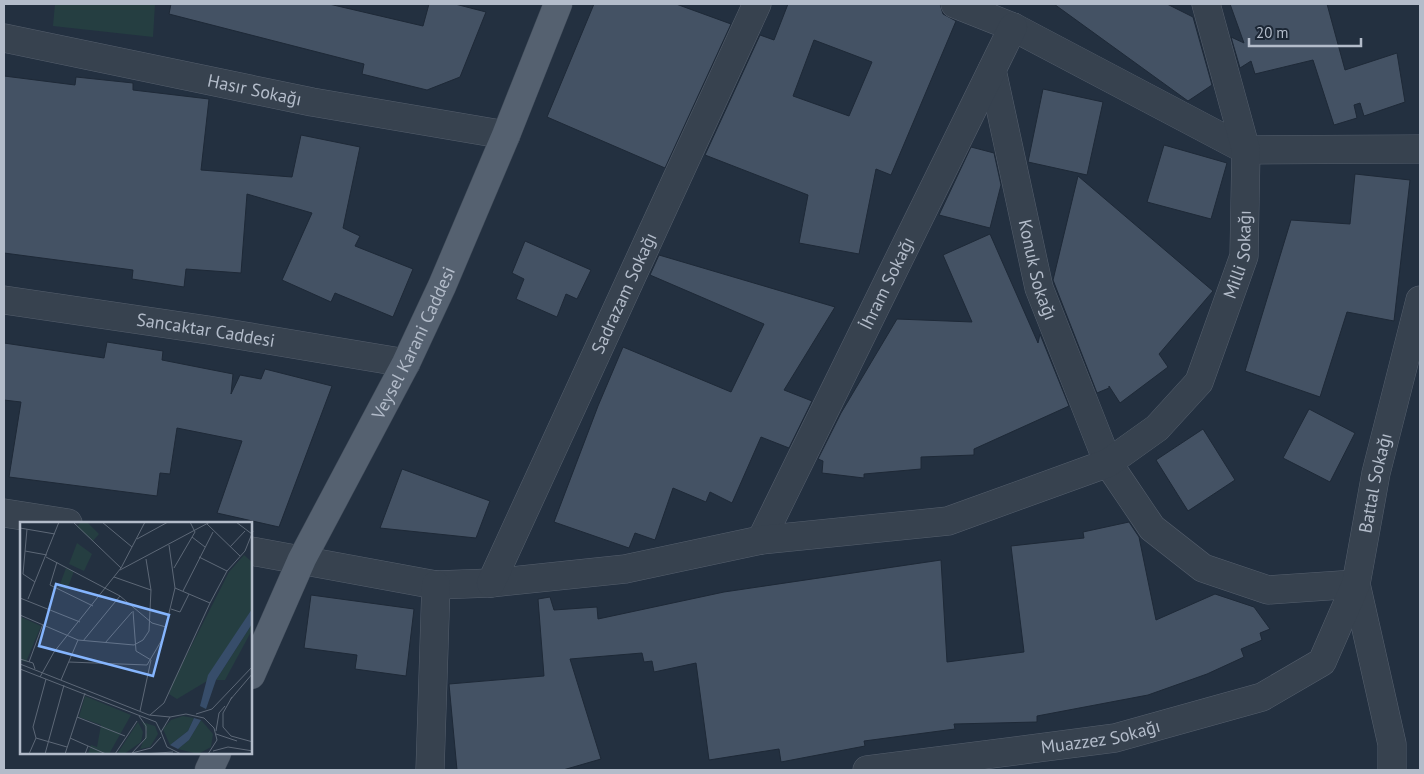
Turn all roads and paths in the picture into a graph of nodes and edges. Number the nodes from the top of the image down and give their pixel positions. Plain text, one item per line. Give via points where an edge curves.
1 (558, 4) edge
2 (757, 4) edge
3 (955, 4) edge
4 (1206, 4) edge
5 (1013, 27) junction
6 (4, 38) edge
7 (992, 70) junction
8 (506, 135) junction
9 (1420, 149) edge
10 (1246, 150) junction
11 (4, 300) edge
12 (1420, 300) edge
13 (406, 363) junction
14 (1108, 463) junction
15 (4, 513) edge
16 (62, 522) edge
17 (761, 540) junction
18 (252, 552) edge
19 (302, 560) junction
20 (491, 583) junction
21 (436, 584) junction
22 (1356, 584) junction
23 (1322, 662) joint
24 (252, 673) edge
25 (217, 754) edge
26 (209, 770) edge
27 (430, 770) edge
28 (867, 770) edge
29 (1392, 770) edge

1 - 8 main road, Veysel Karani Caddesi
2 - 20 street, Sadrazam Sokağı
3 - 5 street
4 - 10 street, Milli Sokağı
5 - 7 street, İhram Sokağı
5 - 10 street
6 - 8 street, Hasır Sokağı via 312,102
7 - 14 street, Konuk Sokağı via 1039,288
7 - 17 street, İhram Sokağı
8 - 13 main road, Veysel Karani Caddesi
9 - 10 street
10 - 14 street, Milli Sokağı via 1244,256 1199,382 1158,428
11 - 13 street, Sancaktar Caddesi
12 - 22 street, Battal Sokağı via 1376,473
13 - 19 main road, Veysel Karani Caddesi
14 - 17 street, Milli Sokağı via 948,521
14 - 22 street, Konuk Sokağı via 1152,528 1202,568 1268,590
15 - 16 street
17 - 20 street, Milli Sokağı via 625,570
18 - 19 street, Milli Sokağı
19 - 21 street, Milli Sokağı
19 - 24 main road, Veysel Karani Caddesi
20 - 21 street, Milli Sokağı
21 - 27 street
22 - 23 street, Battal Sokağı
22 - 29 street via 1392,744
23 - 28 street, Muazzez Sokağı via 1262,697 1115,738
25 - 26 main road

